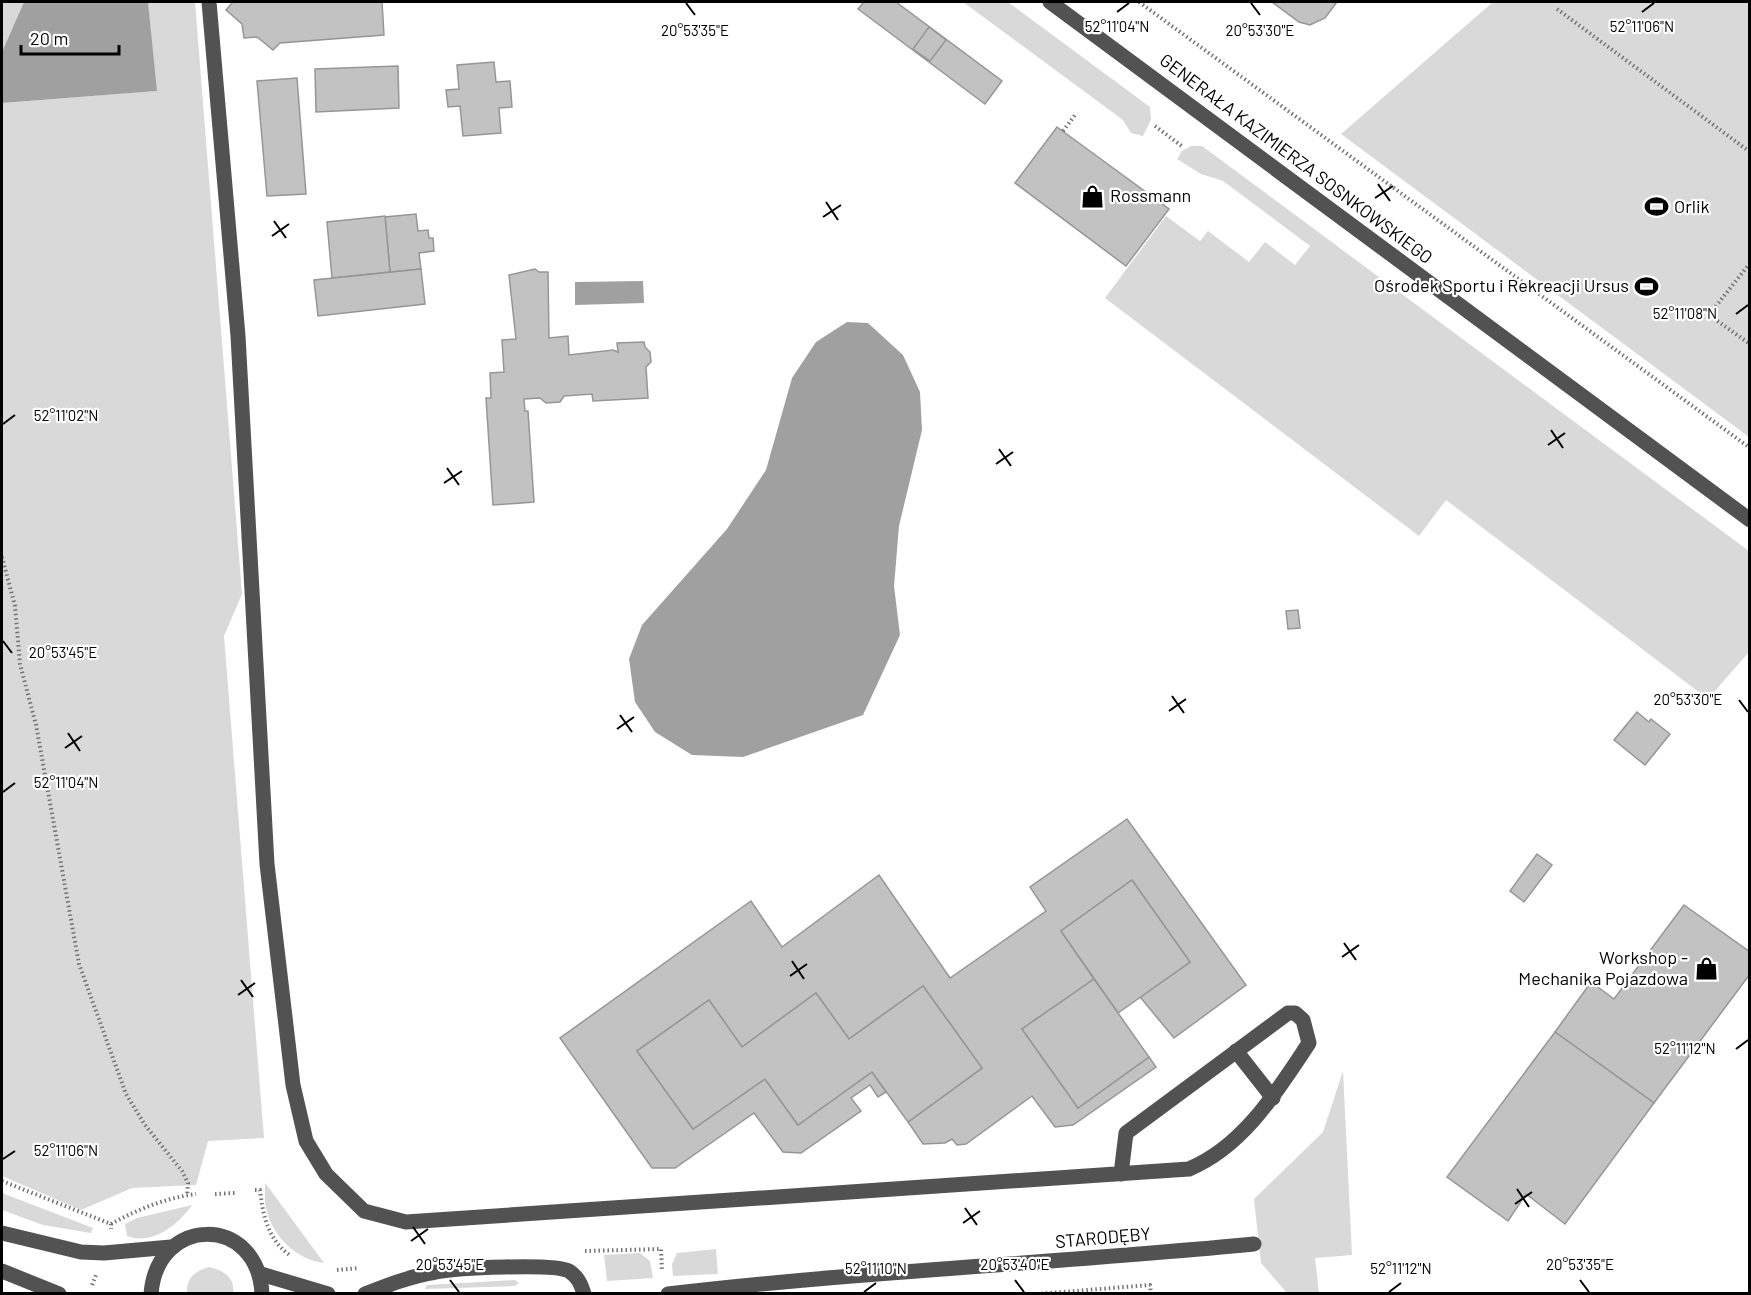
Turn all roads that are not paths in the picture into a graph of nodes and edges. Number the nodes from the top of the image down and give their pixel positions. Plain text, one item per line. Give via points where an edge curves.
1 (210, 2) edge
2 (1050, 2) edge
3 (1749, 520) edge
4 (1236, 1051) junction
5 (1273, 1098) junction
6 (1121, 1174) junction
7 (2, 1233) edge
8 (1254, 1244) dead end
9 (171, 1247) junction
10 (2, 1271) edge
11 (261, 1274) junction
12 (59, 1293) edge
13 (151, 1293) edge
14 (262, 1293) edge
15 (328, 1293) edge
16 (365, 1293) edge
17 (584, 1293) edge
18 (668, 1293) edge

1 - 6 street via 238,336 267,864 292,1085 306,1141 326,1174 363,1211 406,1222
2 - 3 street, GENERAŁA KAZIMIERZA SOSNKOWSKIEGO
4 - 5 street
4 - 5 street via 1288,1013 1303,1020 1309,1043
4 - 6 street via 1126,1133
5 - 6 street via 1230,1145 1204,1163 1190,1169
7 - 9 street via 81,1252
8 - 18 street, STARODĘBY
9 - 11 street via 201,1234 234,1240 251,1254
9 - 13 street via 152,1276
10 - 12 street
11 - 14 street
11 - 15 street
16 - 17 street via 438,1271 542,1266 568,1270 579,1279

